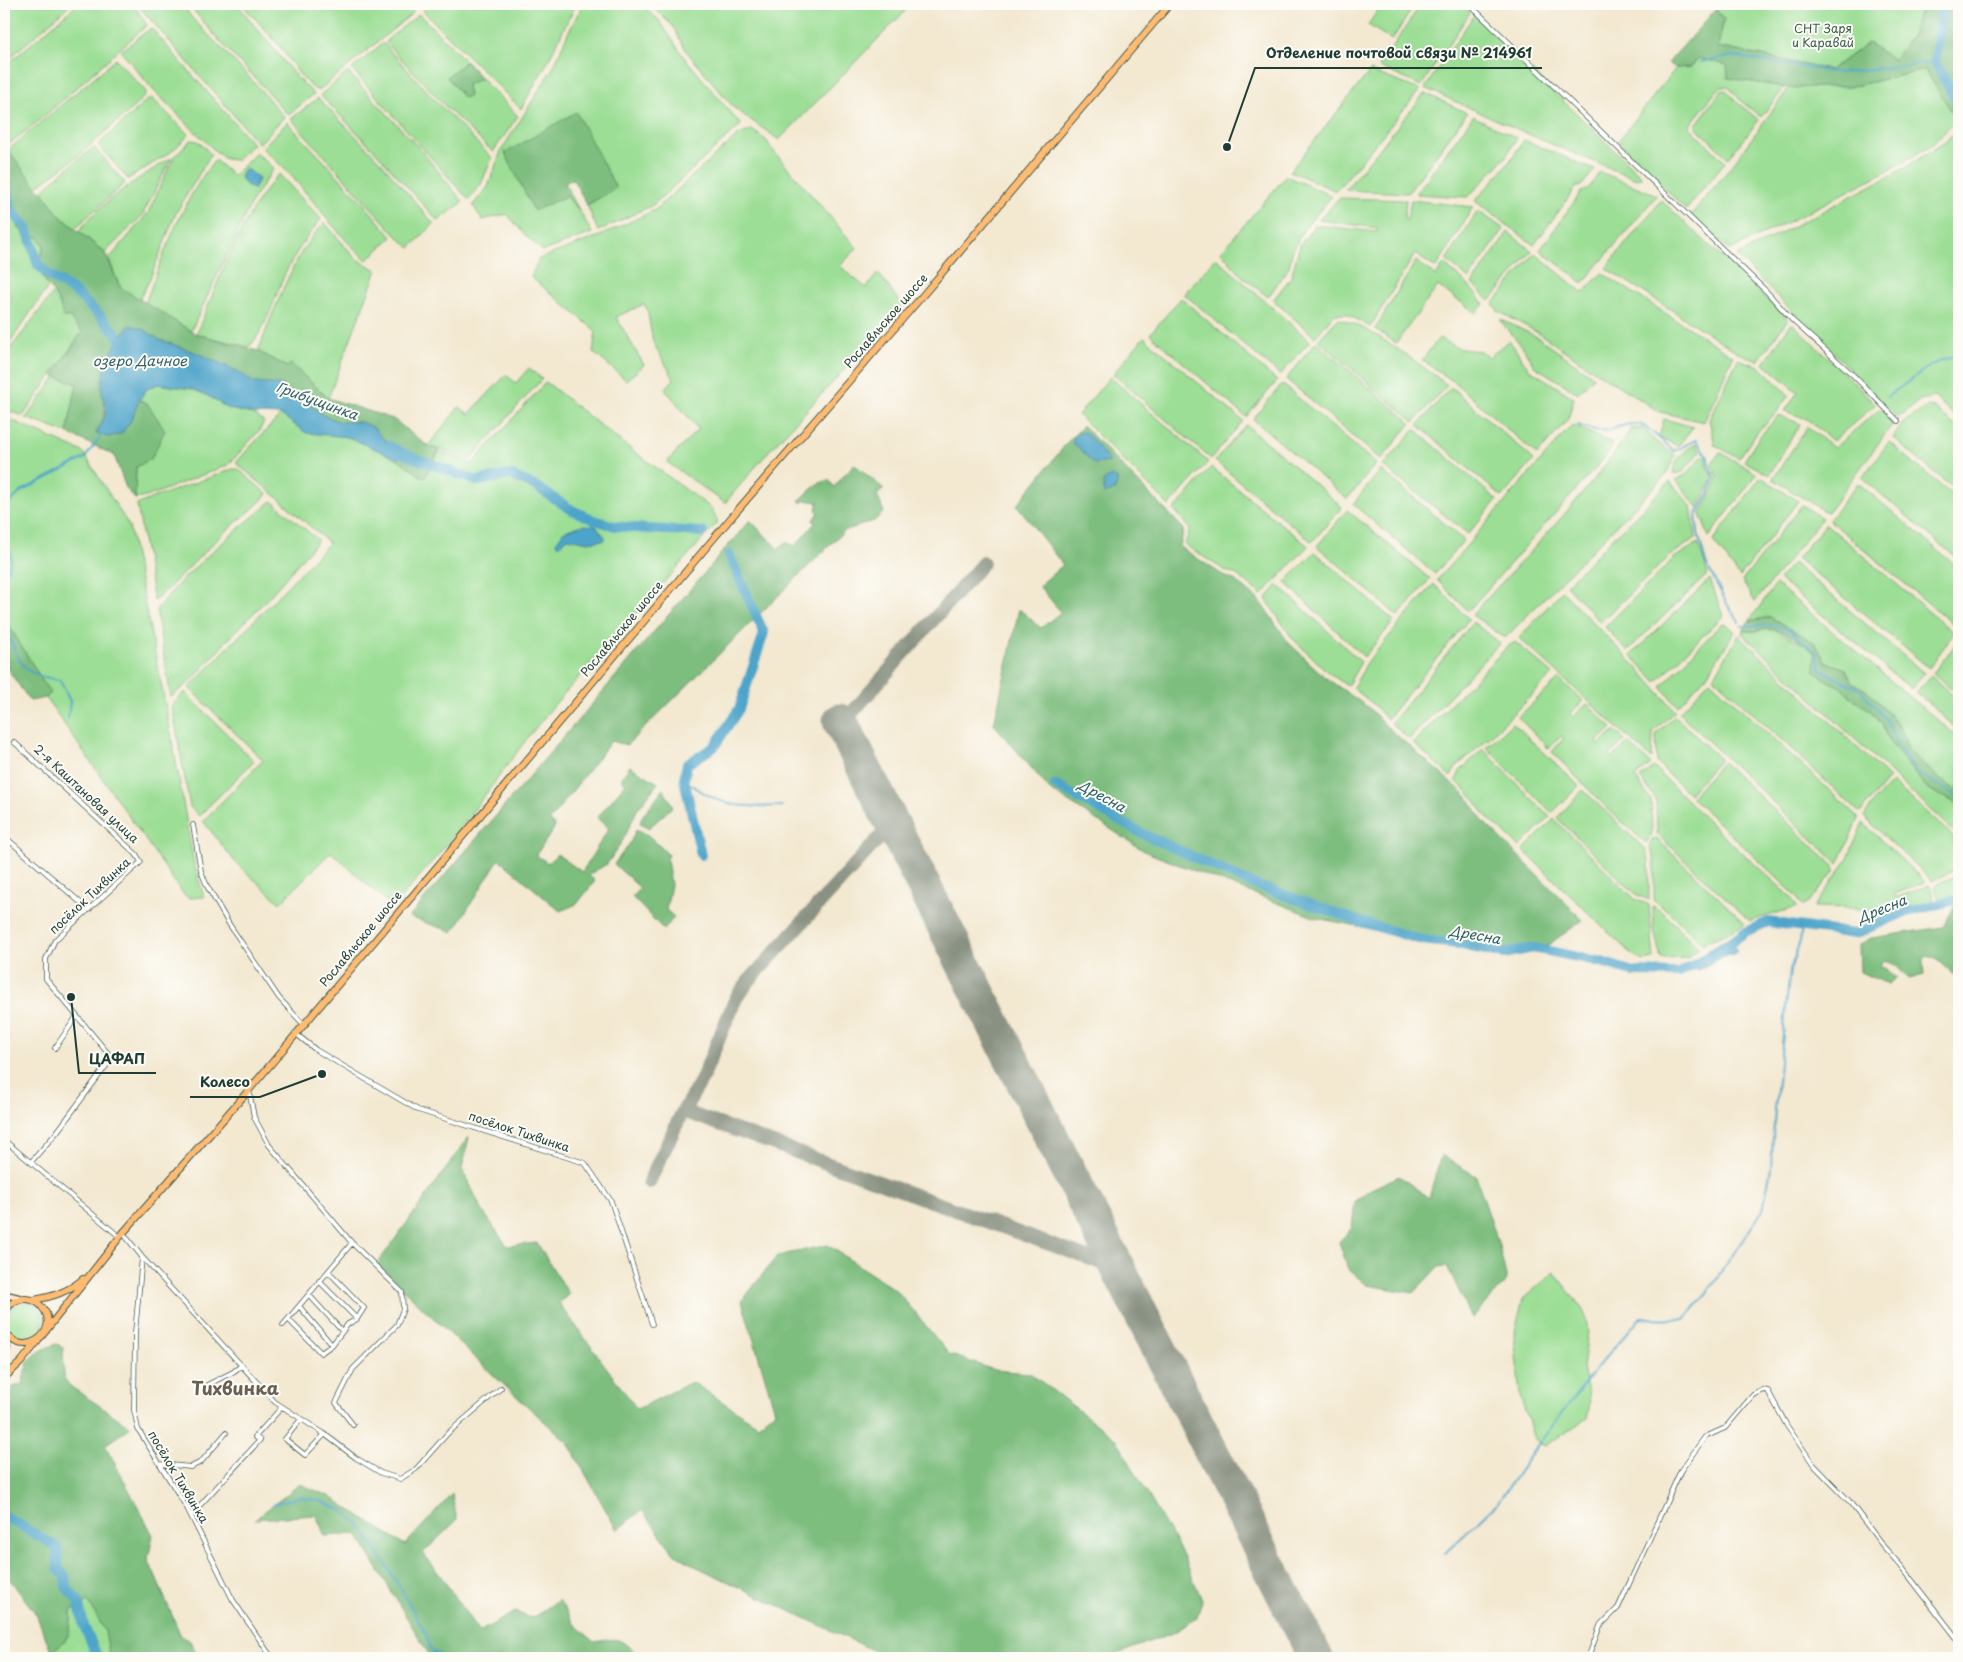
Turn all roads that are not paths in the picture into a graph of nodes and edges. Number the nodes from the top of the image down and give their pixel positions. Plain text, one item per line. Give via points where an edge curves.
1 (1170, 4) edge
2 (1469, 4) edge
3 (1898, 421) dead end
4 (14, 742) dead end
5 (193, 825) dead end
6 (4, 836) edge
7 (141, 862) joint
8 (89, 910) junction
9 (77, 1016) junction
10 (304, 1025) junction
11 (296, 1033) junction
12 (54, 1048) dead end
13 (249, 1090) junction
14 (4, 1140) edge
15 (31, 1162) junction
16 (122, 1235) junction
17 (352, 1243) junction
18 (142, 1257) junction
19 (93, 1270) junction
20 (329, 1272) junction
21 (319, 1281) junction
22 (4, 1294) edge
23 (309, 1295) junction
24 (24, 1299) junction
25 (32, 1300) junction
26 (299, 1306) junction
27 (4, 1314) edge
28 (288, 1319) junction
29 (357, 1319) junction
30 (652, 1324) dead end
31 (283, 1325) dead end
32 (4, 1330) edge
33 (342, 1331) junction
34 (43, 1336) junction
35 (332, 1345) junction
36 (4, 1364) edge
37 (242, 1365) junction
38 (4, 1378) edge
39 (207, 1385) dead end
40 (501, 1388) dead end
41 (282, 1407) junction
42 (301, 1419) junction
43 (353, 1425) dead end
44 (226, 1433) dead end
45 (325, 1434) junction
46 (160, 1464) junction
47 (191, 1516) junction
48 (1959, 1641) edge
49 (272, 1658) edge
50 (1588, 1658) edge

1 - 10 main road, Рославльское шоссе via 711,541
2 - 3 street
4 - 7 street, 2-я Каштановая улица
5 - 10 street via 207,886 280,998
6 - 8 street
7 - 8 street, посёлок Тихвинка
8 - 9 street, посёлок Тихвинка via 55,940 46,960 46,979
9 - 12 street
9 - 15 street, посёлок Тихвинка via 112,1058
10 - 11 main road, Рославльское шоссе
11 - 13 main road, Рославльское шоссе
11 - 30 street, посёлок Тихвинка via 316,1050 418,1110 584,1163 611,1201
13 - 16 main road, Рославльское шоссе
13 - 17 street via 254,1117 269,1145
14 - 15 street
15 - 16 street
16 - 18 street
16 - 19 main road, Рославльское шоссе
17 - 20 street
17 - 43 street via 402,1292 403,1309 397,1326 353,1369 336,1403
18 - 37 street
18 - 46 street, посёлок Тихвинка via 135,1333 134,1410 138,1428
19 - 25 main road, Рославльское шоссе via 65,1291
19 - 34 main road, Рославльское шоссе
20 - 21 street
20 - 29 street via 364,1308
21 - 23 street
21 - 29 street
22 - 24 main road
23 - 26 street
23 - 33 street
24 - 25 main road, Рославльское шоссе
24 - 27 main road via 11,1304
25 - 34 main road via 45,1311 48,1322
26 - 28 street
26 - 35 street
28 - 31 street
28 - 35 street via 321,1353
29 - 33 street
32 - 34 main road via 12,1340 24,1344
32 - 36 main road via 7,1347
33 - 35 street
34 - 38 main road, Рославльское шоссе
37 - 39 street
37 - 41 street
40 - 45 street via 448,1433 416,1469 400,1479 381,1473 356,1458
41 - 42 street
41 - 47 street via 255,1437 260,1440
42 - 45 street
42 - 45 street via 285,1439 305,1455
44 - 46 street via 201,1462 191,1467
46 - 47 street, посёлок Тихвинка
47 - 49 street, посёлок Тихвинка via 233,1600
48 - 50 street via 1849,1501 1814,1465 1768,1391 1763,1390 1753,1395 1725,1428 1705,1436 1681,1470 1618,1608 1600,1626

